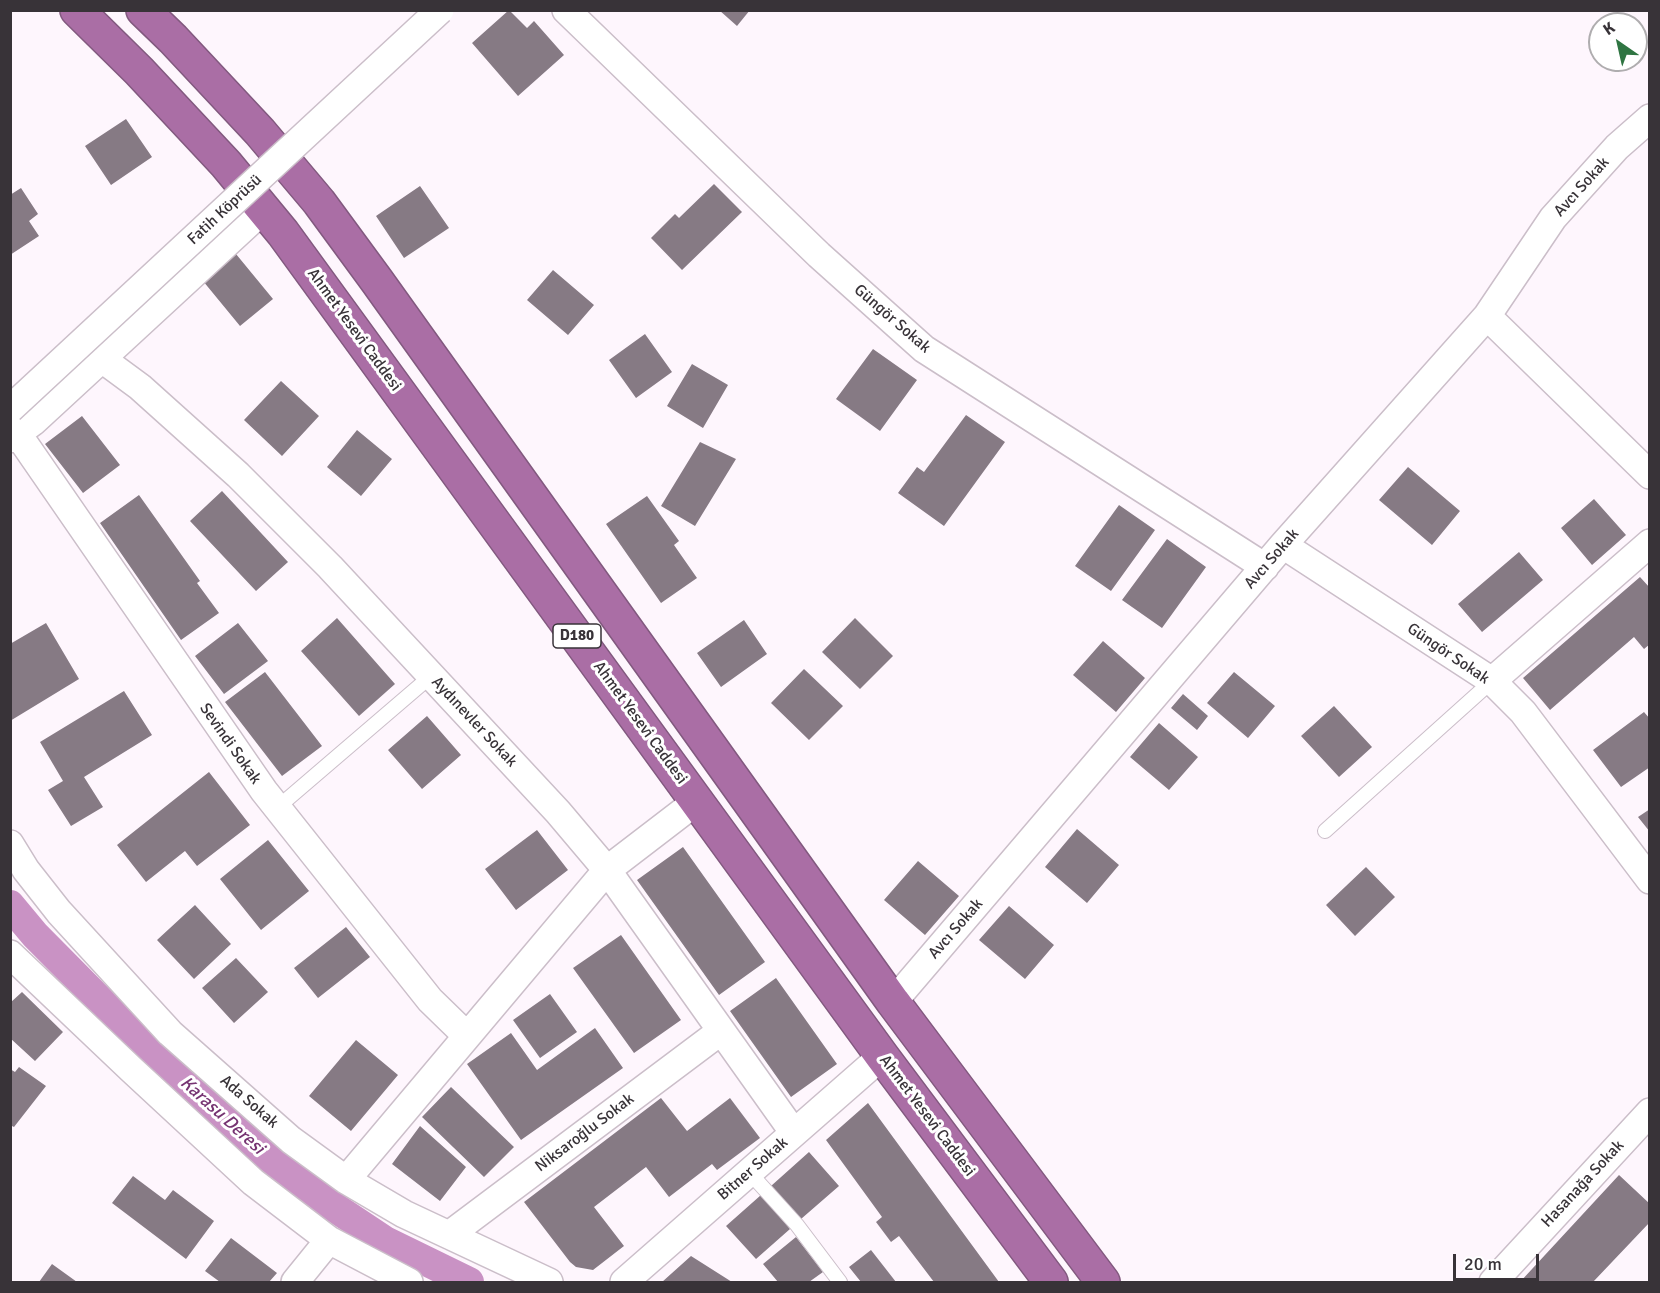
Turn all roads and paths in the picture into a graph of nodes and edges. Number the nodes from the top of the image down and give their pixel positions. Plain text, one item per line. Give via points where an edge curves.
1 (77, 10) edge
2 (143, 10) edge
3 (440, 10) edge
4 (566, 10) edge
5 (1650, 118) edge
6 (264, 209) junction
7 (1487, 316) junction
8 (102, 359) junction
9 (13, 427) edge
10 (1650, 475) edge
11 (1650, 543) edge
12 (1283, 545) junction
13 (1265, 567) junction
14 (431, 676) junction
15 (1492, 681) junction
16 (697, 801) junction
17 (277, 808) junction
18 (1325, 831) dead end
19 (10, 844) edge
20 (607, 870) junction
21 (1650, 880) edge
22 (10, 954) edge
23 (893, 1002) junction
24 (721, 1031) junction
25 (467, 1036) junction
26 (882, 1056) junction
27 (1650, 1112) edge
28 (794, 1133) junction
29 (749, 1172) junction
30 (346, 1180) junction
31 (449, 1235) junction
32 (328, 1240) junction
33 (295, 1282) edge
34 (409, 1282) edge
35 (549, 1282) edge
36 (624, 1282) edge
37 (840, 1282) edge
38 (1051, 1282) edge
39 (1103, 1282) edge
40 (1493, 1282) edge

1 - 6 highway, Ahmet Yesevi Caddesi / D180 via 139,71
2 - 23 highway, D180 via 260,132 325,211
3 - 9 street, Fatih Köprüsü, bridge
4 - 13 street, Güngör Sokak via 819,255 924,349
5 - 7 street, Avcı Sokak via 1617,147 1553,218
6 - 8 street
6 - 16 highway, Ahmet Yesevi Caddesi / D180
7 - 10 street
7 - 12 street, Avcı Sokak
8 - 9 street via 33,422
8 - 14 street, Aydınevler Sokak via 140,387 238,475
9 - 17 street, Sevindi Sokak
11 - 15 street
12 - 13 street, Avcı Sokak
12 - 15 street, Güngör Sokak
13 - 23 street, Avcı Sokak
14 - 17 lane
14 - 20 street, Aydınevler Sokak
15 - 18 lane
15 - 21 street, Güngör Sokak via 1523,712
16 - 20 street
16 - 26 highway, Ahmet Yesevi Caddesi / D180
17 - 25 street, Sevindi Sokak via 430,1000
19 - 30 street, Ada Sokak via 59,912 170,1033 291,1140
20 - 24 street, Aydınevler Sokak
20 - 25 street
22 - 32 street via 253,1182
23 - 39 highway, D180
24 - 28 street, Aydınevler Sokak
24 - 31 street, Niksaroğlu Sokak
25 - 30 street
26 - 28 street, Bitner Sokak
26 - 38 highway, Ahmet Yesevi Caddesi / D180
27 - 40 street, Hasanağa Sokak
28 - 29 street, Bitner Sokak
29 - 36 street, Bitner Sokak
29 - 37 lane via 798,1225
30 - 31 street, Ada Sokak
31 - 35 street, Ada Sokak
32 - 33 street
32 - 34 street

